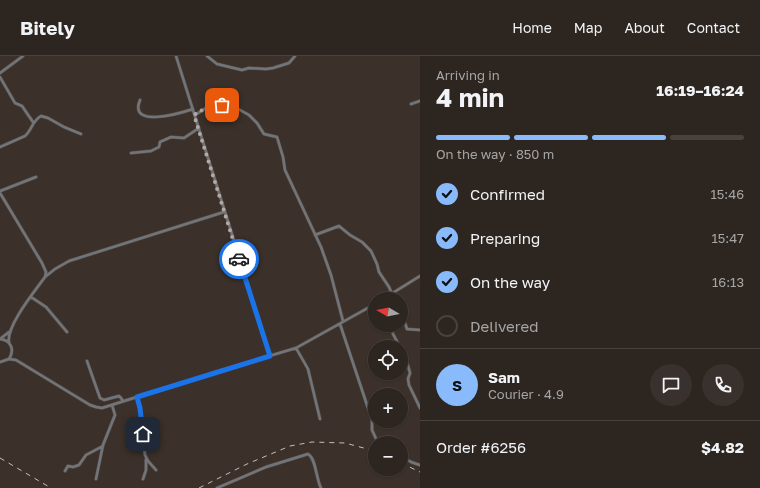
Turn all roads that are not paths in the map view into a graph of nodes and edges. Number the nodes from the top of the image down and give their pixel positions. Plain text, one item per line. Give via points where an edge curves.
1 (23, 56) edge
2 (176, 56) edge
3 (207, 56) edge
4 (295, 56) edge
5 (0, 74) edge
6 (0, 77) edge
7 (140, 100) dead end
8 (420, 101) edge
9 (411, 104) dead end
10 (193, 109) junction
11 (194, 115) junction
12 (33, 122) junction
13 (199, 128) junction
14 (81, 134) dead end
15 (0, 147) edge
16 (131, 153) dead end
17 (36, 177) dead end
18 (0, 192) edge
19 (224, 212) junction
20 (315, 235) junction
21 (420, 276) edge
22 (45, 277) junction
23 (390, 292) edge
24 (396, 292) edge
25 (31, 297) junction
26 (368, 308) edge
27 (343, 321) junction
28 (340, 324) junction
29 (408, 329) edge
30 (420, 330) edge
31 (9, 332) junction
32 (67, 332) dead end
33 (0, 339) edge
34 (9, 342) junction
35 (296, 348) junction
36 (12, 352) junction
37 (270, 356) junction
38 (9, 359) junction
39 (16, 360) junction
40 (88, 361) dead end
41 (0, 362) edge
42 (408, 367) edge
43 (408, 379) edge
44 (408, 379) edge
45 (137, 397) junction
46 (122, 401) junction
47 (112, 405) junction
48 (420, 408) edge
49 (320, 419) dead end
50 (375, 436) edge
51 (104, 445) junction
52 (146, 459) junction
53 (408, 460) edge
54 (420, 465) edge
55 (156, 470) dead end
56 (65, 471) dead end
57 (96, 479) dead end
58 (143, 479) dead end
59 (217, 488) edge
60 (321, 488) edge

1 - 5 street
2 - 10 street
3 - 4 street via 217,64 242,70 273,68 289,63
6 - 12 street via 15,103 22,106
7 - 10 street via 138,111 151,116 165,117
8 - 9 street
10 - 11 street
11 - 13 street
11 - 20 street via 209,106 231,106 249,115 264,134 276,137 285,170
12 - 14 street via 36,118 45,116 64,128
12 - 15 street via 28,134
13 - 16 street via 184,138 169,137 160,142 159,147 154,150
13 - 19 street
17 - 18 street
18 - 22 street via 45,268
19 - 22 street via 69,261
19 - 37 street
20 - 23 street via 339,226 362,242 371,251
20 - 27 street via 331,275
21 - 24 street
22 - 25 street
25 - 31 street
25 - 32 street via 46,307
26 - 27 street
27 - 28 street
28 - 35 street
28 - 50 street via 372,420
29 - 30 street
31 - 33 street
31 - 34 street
33 - 34 street
34 - 36 street
35 - 37 street
35 - 49 street via 308,369
36 - 38 street
36 - 39 street
37 - 45 street
38 - 39 street
38 - 41 street
39 - 47 street via 96,407
40 - 46 street via 100,398 104,400 119,396
42 - 44 street
43 - 48 street
45 - 46 street
45 - 52 street
46 - 47 street
47 - 51 street via 115,415
51 - 56 street via 86,455 79,465 68,466
51 - 57 street
52 - 55 street
52 - 58 street
53 - 54 street
59 - 60 street via 266,467 308,454 312,457

